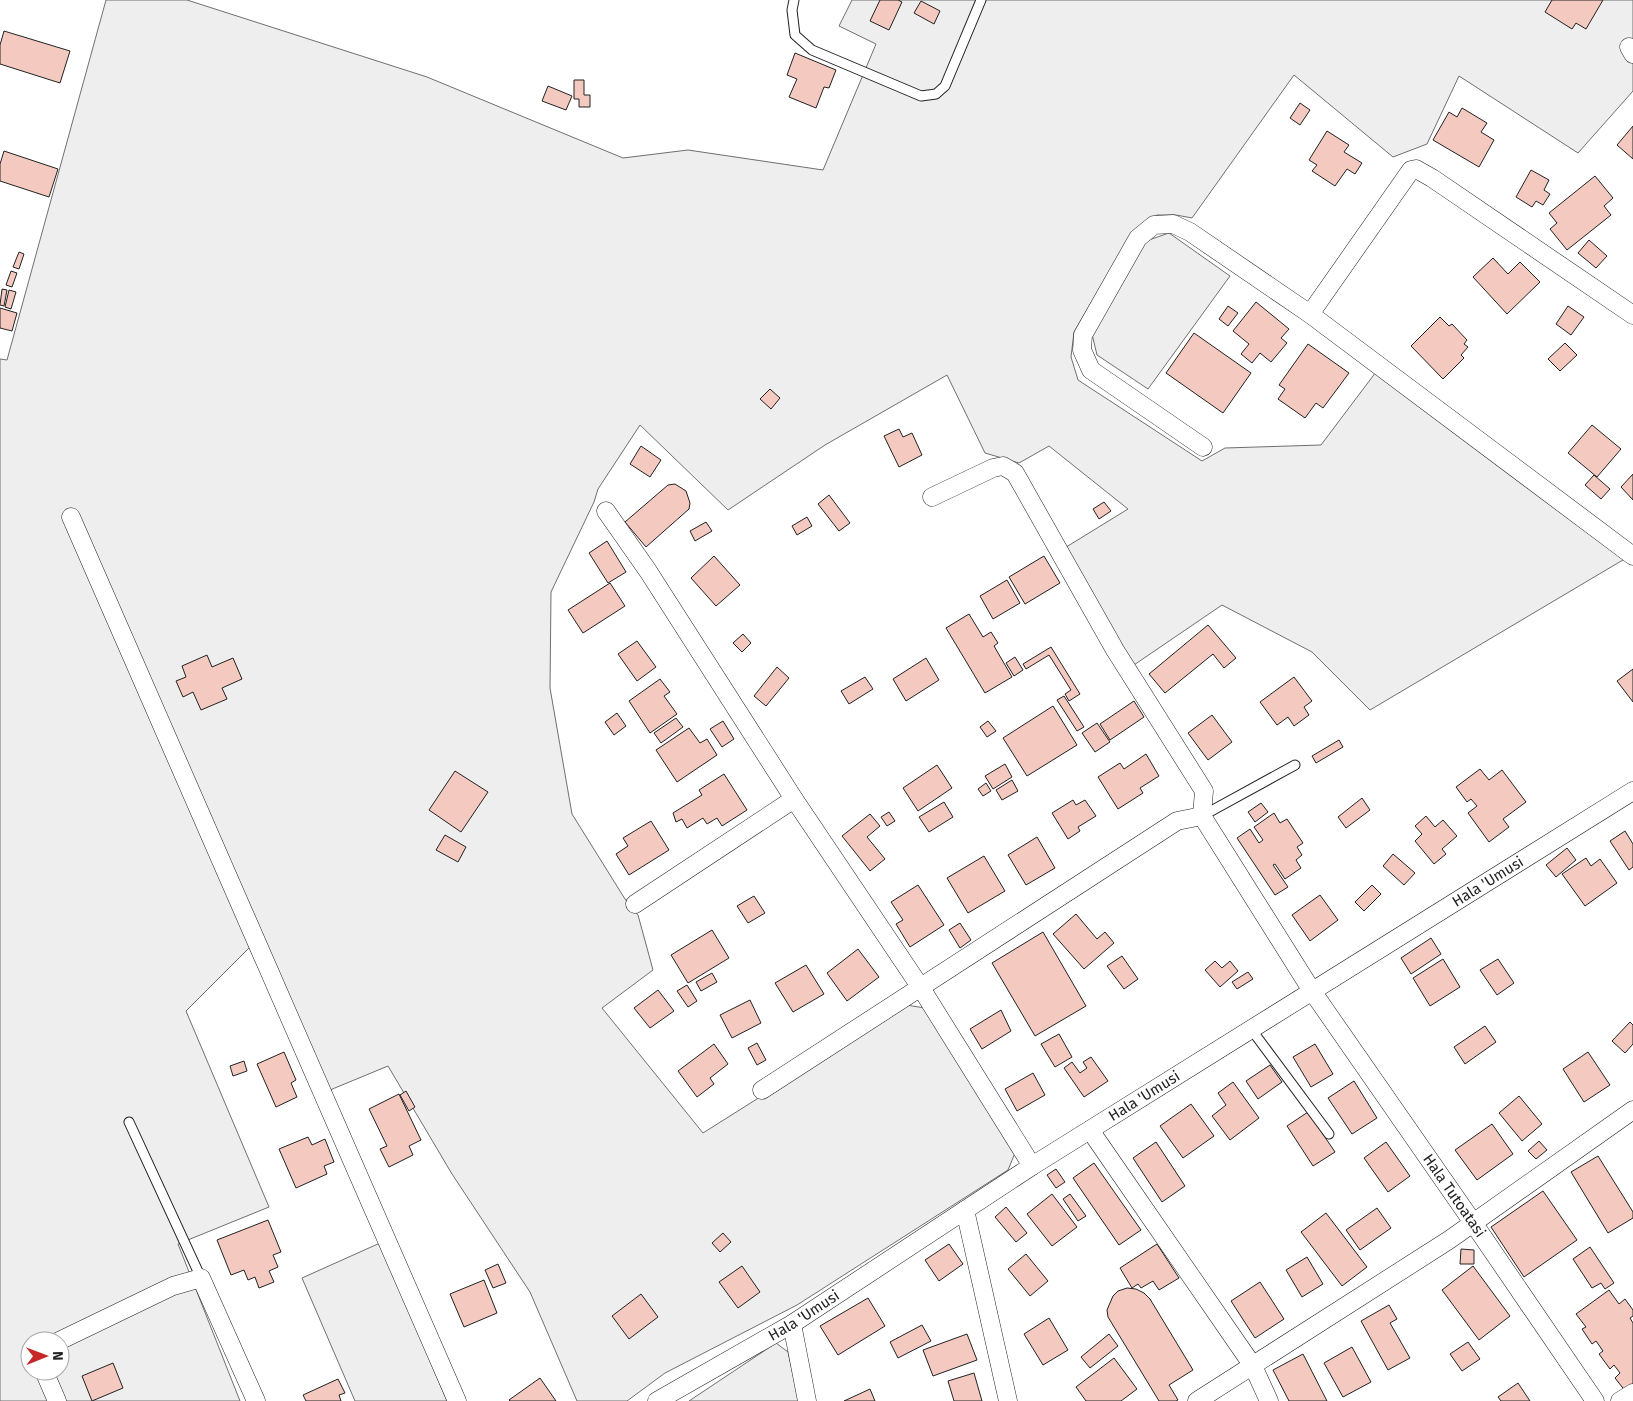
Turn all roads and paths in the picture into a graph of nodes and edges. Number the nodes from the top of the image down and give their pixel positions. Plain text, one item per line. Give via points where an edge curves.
1 (794, 0) edge
2 (981, 0) edge
3 (1310, 314) junction
4 (1633, 315) edge
5 (1203, 447) dead end
6 (932, 497) dead end
7 (606, 511) dead end
8 (71, 517) dead end
9 (1633, 556) edge
10 (1295, 765) dead end
11 (1633, 791) edge
12 (794, 799) junction
13 (1202, 816) junction
14 (635, 904) dead end
15 (921, 988) junction
16 (1312, 992) junction
17 (1251, 1029) junction
18 (762, 1090) dead end
19 (1633, 1110) edge
20 (129, 1122) dead end
21 (1090, 1130) junction
22 (1329, 1134) dead end
23 (1032, 1166) junction
24 (965, 1210) junction
25 (1474, 1224) junction
26 (201, 1278) junction
27 (792, 1324) junction
28 (70, 1336) edge
29 (1253, 1366) junction
30 (48, 1381) edge
31 (1633, 1393) edge
32 (57, 1401) edge
33 (256, 1401) edge
34 (458, 1401) edge
35 (657, 1401) edge
36 (807, 1401) edge
37 (1008, 1401) edge
38 (1197, 1401) edge
39 (1269, 1401) edge
40 (1595, 1401) edge
41 (1620, 1401) edge

1 - 2 lane via 795,35 812,50 921,96 936,94 945,86
3 - 4 street via 1411,170 1416,169
3 - 5 street via 1190,232 1173,224 1154,225 1138,238 1083,335 1082,350 1091,370
3 - 9 street
6 - 13 street via 993,468 1003,466 1015,473 1115,650 1204,791
7 - 12 street
8 - 34 street
10 - 13 lane
11 - 16 street, Hala 'Umusi
12 - 14 street
12 - 15 street
13 - 15 street via 1177,822
13 - 16 street, Hala Tutoatasi
15 - 18 street
15 - 23 street
16 - 17 street, Hala 'Umusi
16 - 25 street, Hala Tutoatasi
17 - 21 street, Hala 'Umusi
17 - 22 lane
19 - 25 street
20 - 26 lane
21 - 23 street, Hala 'Umusi
21 - 29 street
23 - 24 street, Hala 'Umusi
24 - 27 street, Hala 'Umusi
24 - 37 street
25 - 29 street
25 - 40 street, Hala Tutoatasi
26 - 28 street via 173,1286
26 - 33 street
27 - 35 street, Hala 'Umusi
27 - 36 street
29 - 38 street
29 - 39 street
30 - 32 street
31 - 41 street

